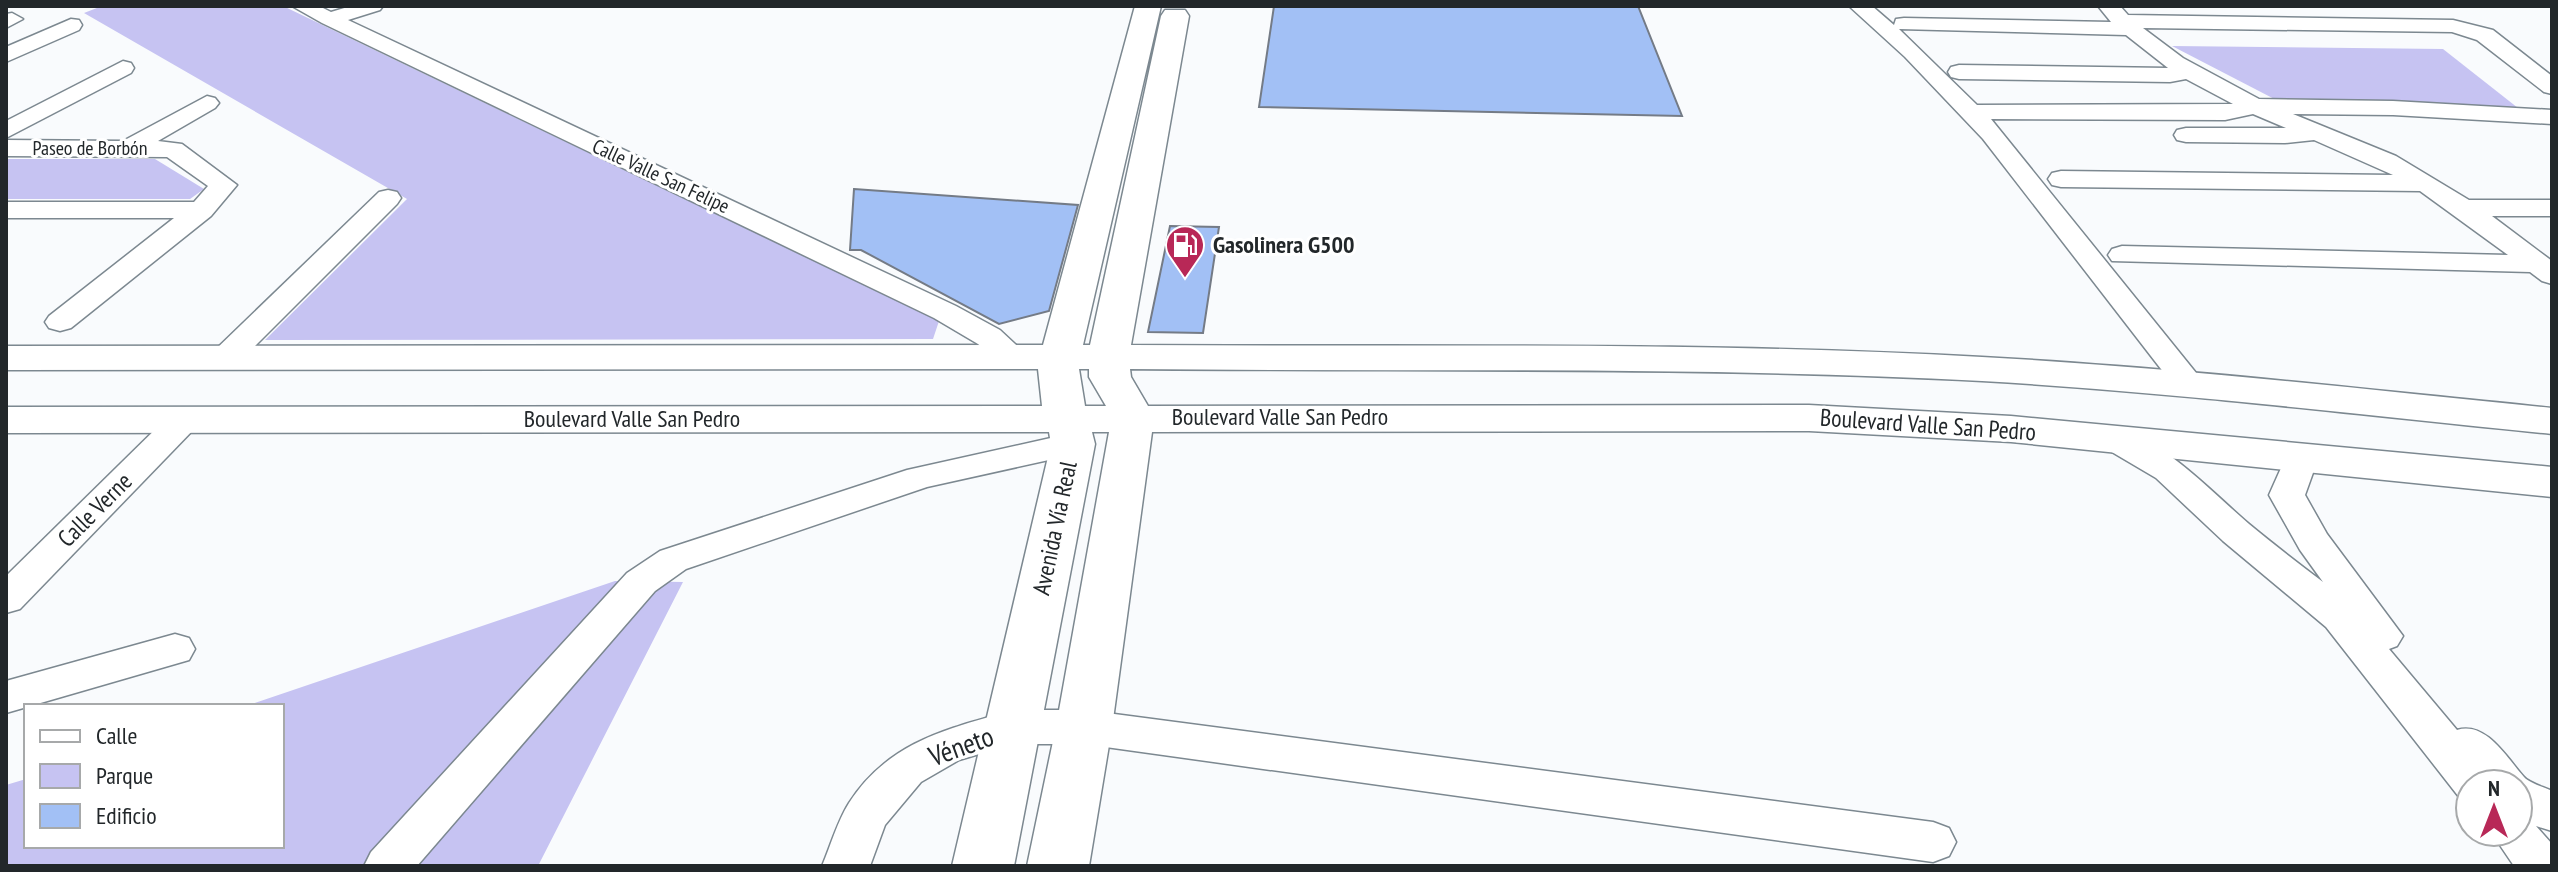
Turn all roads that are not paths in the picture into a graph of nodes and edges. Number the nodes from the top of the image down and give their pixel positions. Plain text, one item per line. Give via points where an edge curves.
1 (302, 6) edge
2 (373, 6) edge
3 (1148, 6) edge
4 (1177, 6) edge
5 (1859, 6) edge
6 (329, 19) junction
7 (2120, 19) edge
8 (1904, 24) dead end
9 (71, 25) dead end
10 (6, 55) edge
11 (123, 68) dead end
12 (1959, 72) dead end
13 (2189, 72) junction
14 (2552, 87) edge
15 (207, 103) dead end
16 (2257, 106) junction
17 (2393, 108) junction
18 (1972, 112) junction
19 (2552, 117) edge
20 (6, 131) edge
21 (2312, 131) junction
22 (1992, 134) junction
23 (6, 148) edge
24 (129, 148) junction
25 (2061, 179) dead end
26 (2424, 183) junction
27 (388, 198) dead end
28 (2463, 208) junction
29 (2552, 208) edge
30 (6, 210) edge
31 (37, 210) junction
32 (201, 210) junction
33 (6, 232) edge
34 (2122, 255) dead end
35 (2544, 269) edge
36 (60, 322) dead end
37 (1013, 357) junction
38 (6, 358) edge
39 (225, 358) junction
40 (6, 377) edge
41 (2189, 384) junction
42 (1118, 387) junction
43 (508, 389) junction
44 (6, 395) edge
45 (1063, 399) junction
46 (6, 420) edge
47 (184, 420) junction
48 (2552, 421) edge
49 (2112, 438) junction
50 (2552, 439) edge
51 (2302, 456) junction
52 (2552, 461) edge
53 (2552, 482) edge
54 (6, 599) edge
55 (175, 649) dead end
56 (6, 697) edge
57 (1013, 727) junction
58 (1084, 727) junction
59 (2462, 768) edge
60 (2489, 768) edge
61 (2534, 803) edge
62 (2552, 812) edge
63 (1933, 842) dead end
64 (2527, 848) edge
65 (388, 866) edge
66 (846, 866) edge
67 (983, 866) edge
68 (1058, 866) edge
69 (2542, 866) edge

1 - 6 street, Calle Valle San Felipe
2 - 6 street
3 - 45 main road, Avenida Vía Real
4 - 42 main road
5 - 18 street
6 - 37 street, Calle Valle San Felipe via 902,290 989,337
7 - 8 street
7 - 13 street
7 - 14 street via 2453,26 2485,35
9 - 10 street
11 - 20 street
12 - 13 street
13 - 16 street
15 - 24 street
16 - 17 street
16 - 18 street via 2225,113
16 - 21 street
17 - 19 street
17 - 21 street via 2348,116
18 - 22 street
21 - 22 street via 2285,136
21 - 26 street via 2386,160
22 - 41 street
23 - 24 street, Paseo de Borbón
24 - 32 street, Paseo de Borbón via 173,149 224,185
25 - 26 street
26 - 28 street
27 - 39 street
28 - 29 street
28 - 35 street
30 - 31 street
31 - 32 street
31 - 33 street
32 - 36 street
34 - 35 street
37 - 43 main road, Boulevard Valle San Pedro
37 - 45 main road, Boulevard Valle San Pedro
38 - 39 main road, Boulevard Valle San Pedro
39 - 43 main road, Boulevard Valle San Pedro
40 - 43 main road, Boulevard Valle San Pedro
41 - 42 main road, Boulevard Valle San Pedro via 1781,362
41 - 48 main road, Boulevard Valle San Pedro
42 - 45 main road, Boulevard Valle San Pedro
42 - 45 main road, Boulevard Valle San Pedro
42 - 49 main road, Boulevard Valle San Pedro via 1809,418
42 - 50 main road, Boulevard Valle San Pedro via 1791,381 2203,404
42 - 52 main road, Boulevard Valle San Pedro via 1801,401 2219,427
42 - 58 main road
43 - 44 main road, Boulevard Valle San Pedro
43 - 45 main road, Boulevard Valle San Pedro
43 - 47 main road, Boulevard Valle San Pedro
45 - 57 main road, Avenida Vía Real
45 - 65 street via 919,478 673,560 641,582
46 - 47 main road, Boulevard Valle San Pedro
47 - 54 street, Calle Verne
49 - 51 main road, Boulevard Valle San Pedro
49 - 59 street via 2168,470 2340,617
51 - 53 main road, Boulevard Valle San Pedro
51 - 60 street via 2287,495 2313,541 2460,738
55 - 56 street
57 - 58 street, Véneto
57 - 66 street, Véneto via 945,747 905,769 866,815
57 - 67 main road, Avenida Vía Real
58 - 63 street, Véneto
58 - 68 main road
61 - 62 street
64 - 69 street

